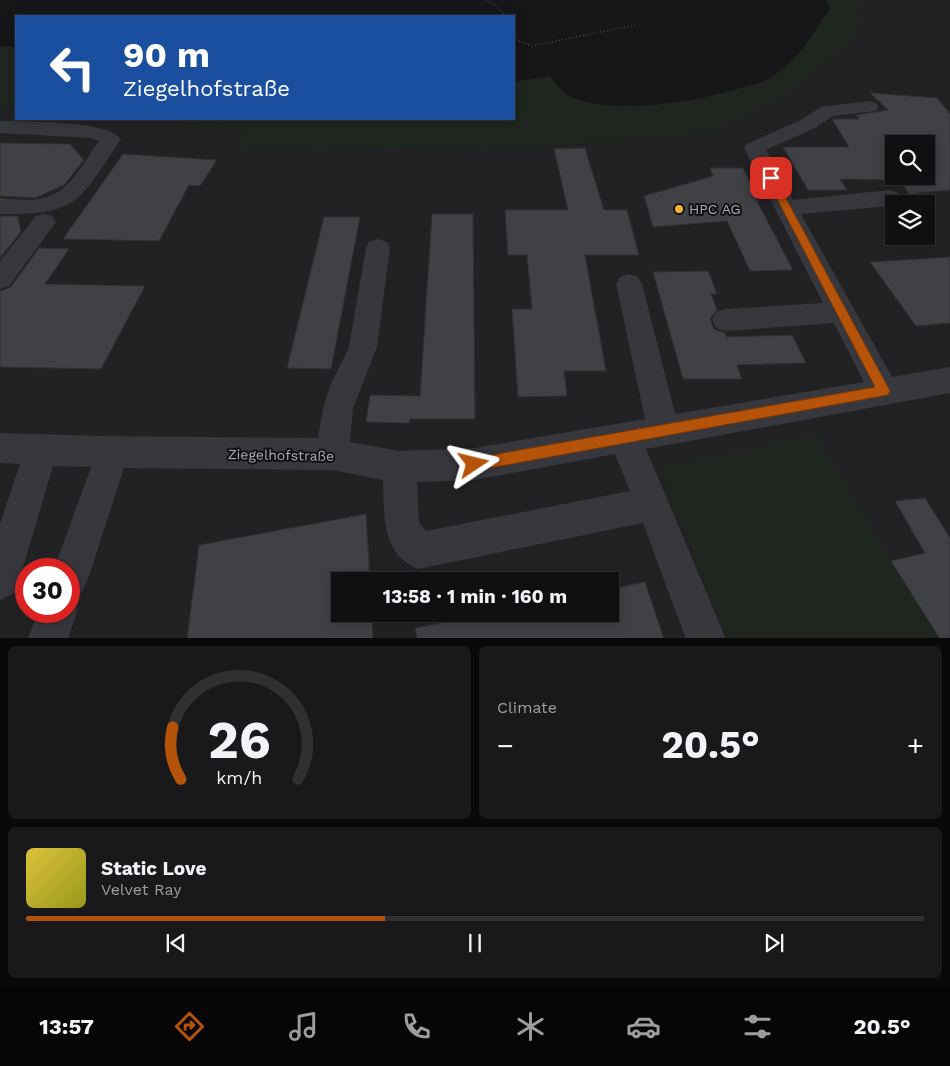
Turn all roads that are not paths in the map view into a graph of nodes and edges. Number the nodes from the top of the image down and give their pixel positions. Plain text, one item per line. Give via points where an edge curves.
1 (869, 107) dead end
2 (0, 127) edge
3 (885, 198) edge
4 (0, 206) edge
5 (787, 208) junction
6 (44, 222) dead end
7 (378, 248) dead end
8 (0, 279) edge
9 (629, 284) dead end
10 (842, 312) junction
11 (726, 320) dead end
12 (947, 385) edge
13 (884, 391) junction
14 (663, 431) junction
15 (625, 438) junction
16 (0, 448) edge
17 (41, 450) junction
18 (113, 452) junction
19 (332, 454) junction
20 (399, 467) junction
21 (653, 504) junction
22 (76, 558) edge
23 (0, 581) edge
24 (54, 623) edge
25 (48, 638) edge
26 (706, 638) edge

1 - 5 street via 828,112 754,148
2 - 4 street via 96,132 111,139 68,196 55,204
3 - 5 street
5 - 10 street
6 - 8 street
7 - 19 street via 363,348 344,386
9 - 14 street
10 - 11 street
10 - 13 street
12 - 13 street, Ziegelhofstraße
13 - 14 street, Ziegelhofstraße
14 - 15 street, Ziegelhofstraße
15 - 20 street, Ziegelhofstraße via 474,464
15 - 21 street
16 - 17 street, Ziegelhofstraße
17 - 18 street, Ziegelhofstraße
17 - 23 street
18 - 19 street, Ziegelhofstraße
18 - 22 street
19 - 20 street, Ziegelhofstraße
20 - 21 street via 402,528 418,551
21 - 26 street
24 - 25 street

